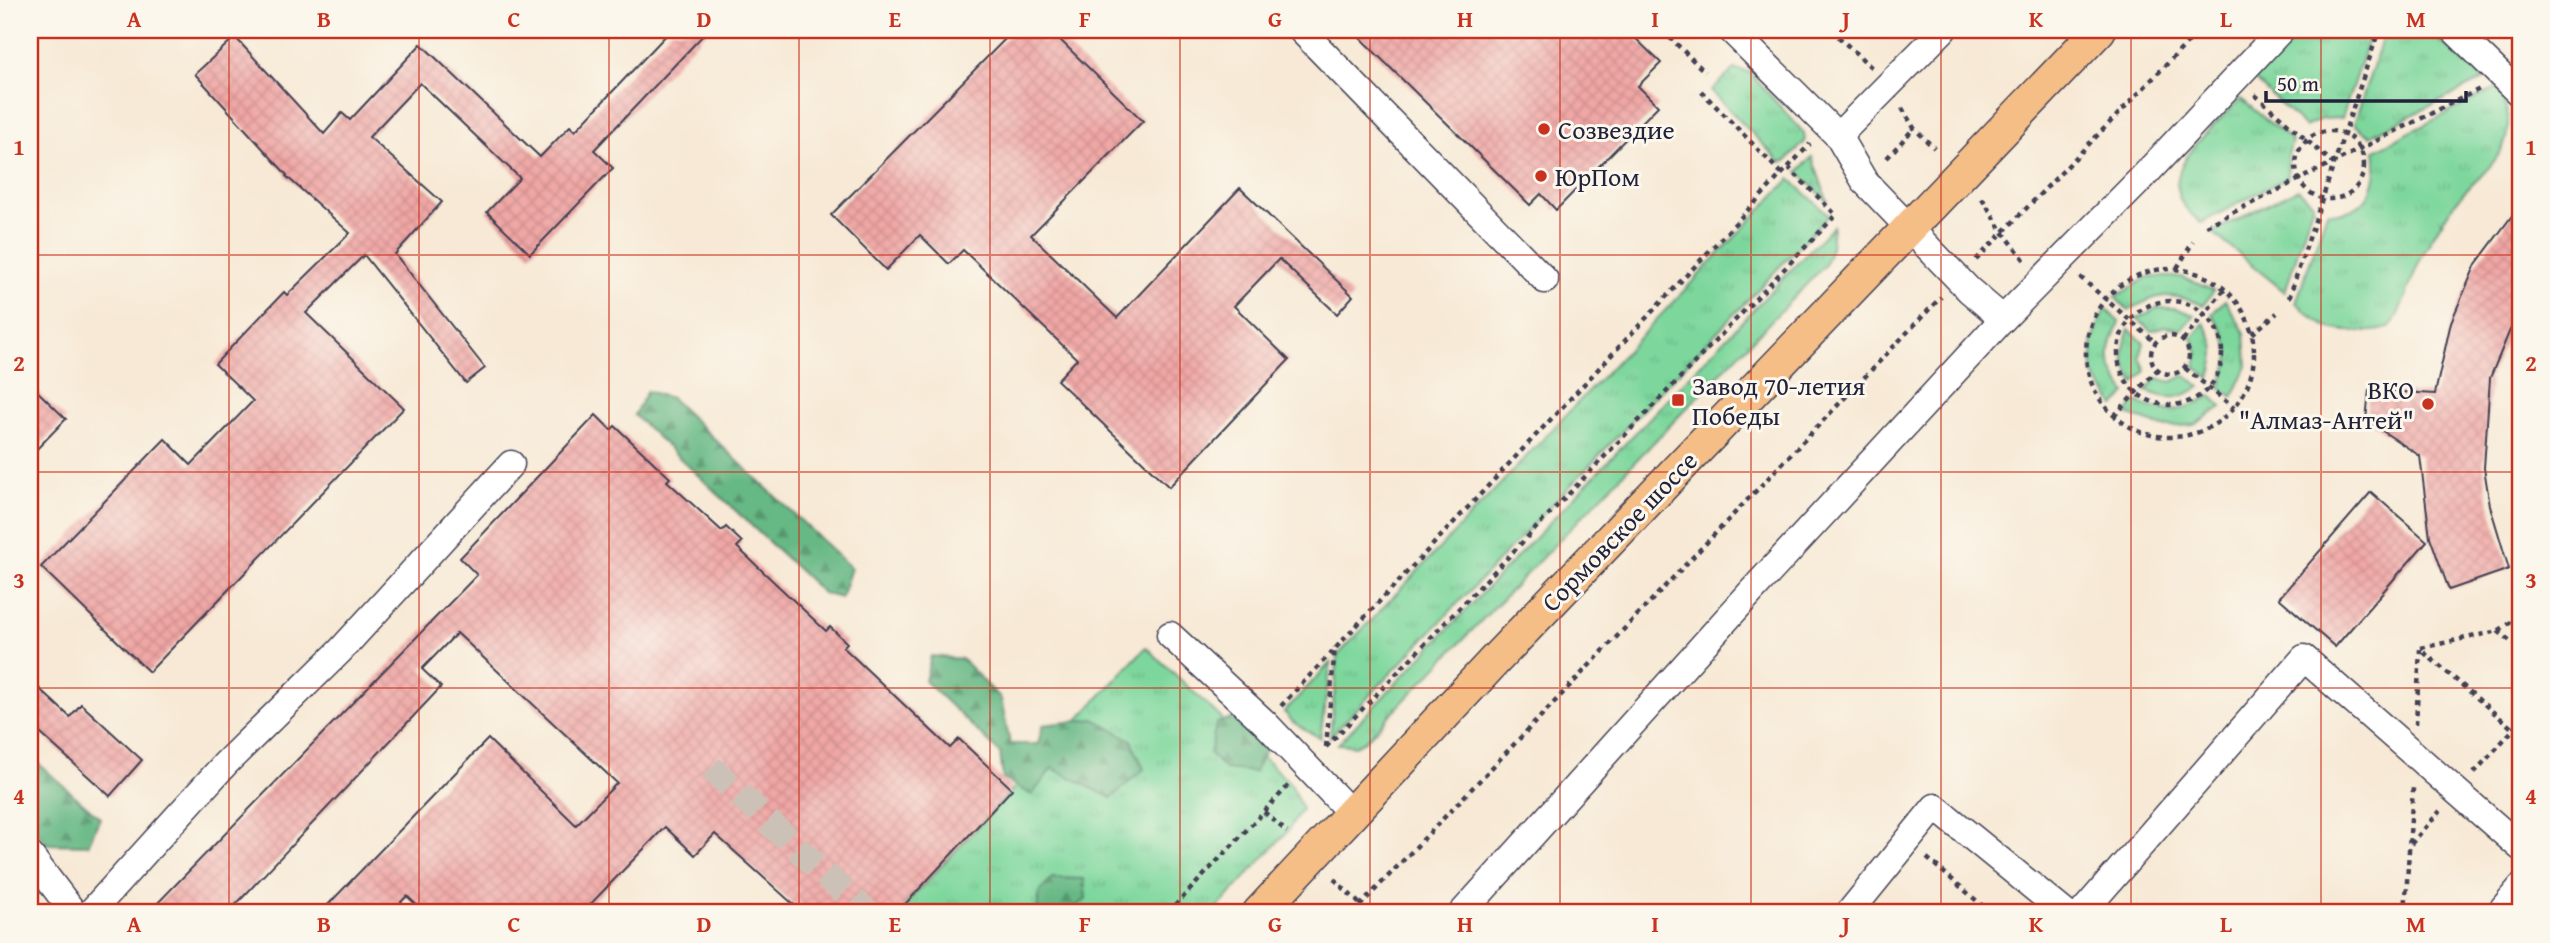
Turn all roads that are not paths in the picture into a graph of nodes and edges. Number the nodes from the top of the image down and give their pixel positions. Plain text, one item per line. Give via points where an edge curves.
1 (1300, 30) edge
2 (1943, 30) edge
3 (2099, 30) edge
4 (2281, 30) edge
5 (2454, 30) edge
6 (1748, 35) edge
7 (2520, 94) edge
8 (1833, 131) junction
9 (1909, 228) junction
10 (1545, 280) dead end
11 (2003, 319) junction
12 (511, 464) dead end
13 (1170, 635) dead end
14 (1353, 815) junction
15 (2520, 846) edge
16 (30, 855) edge
17 (2520, 888) edge
18 (74, 913) edge
19 (90, 913) edge
20 (1259, 913) edge
21 (1462, 913) edge
22 (1849, 913) edge
23 (2065, 913) edge
24 (2081, 913) edge
25 (2499, 913) edge

1 - 10 street
2 - 8 street
3 - 9 main road, Сормовское шоссе
4 - 11 street
5 - 7 street
6 - 8 street
8 - 9 street via 1865,182
9 - 11 street
9 - 14 main road, Сормовское шоссе
11 - 21 street
12 - 19 street
13 - 14 street via 1265,723
14 - 20 main road, Сормовское шоссе
15 - 24 street via 2304,658
16 - 18 street
17 - 25 street
22 - 23 street via 1935,807

